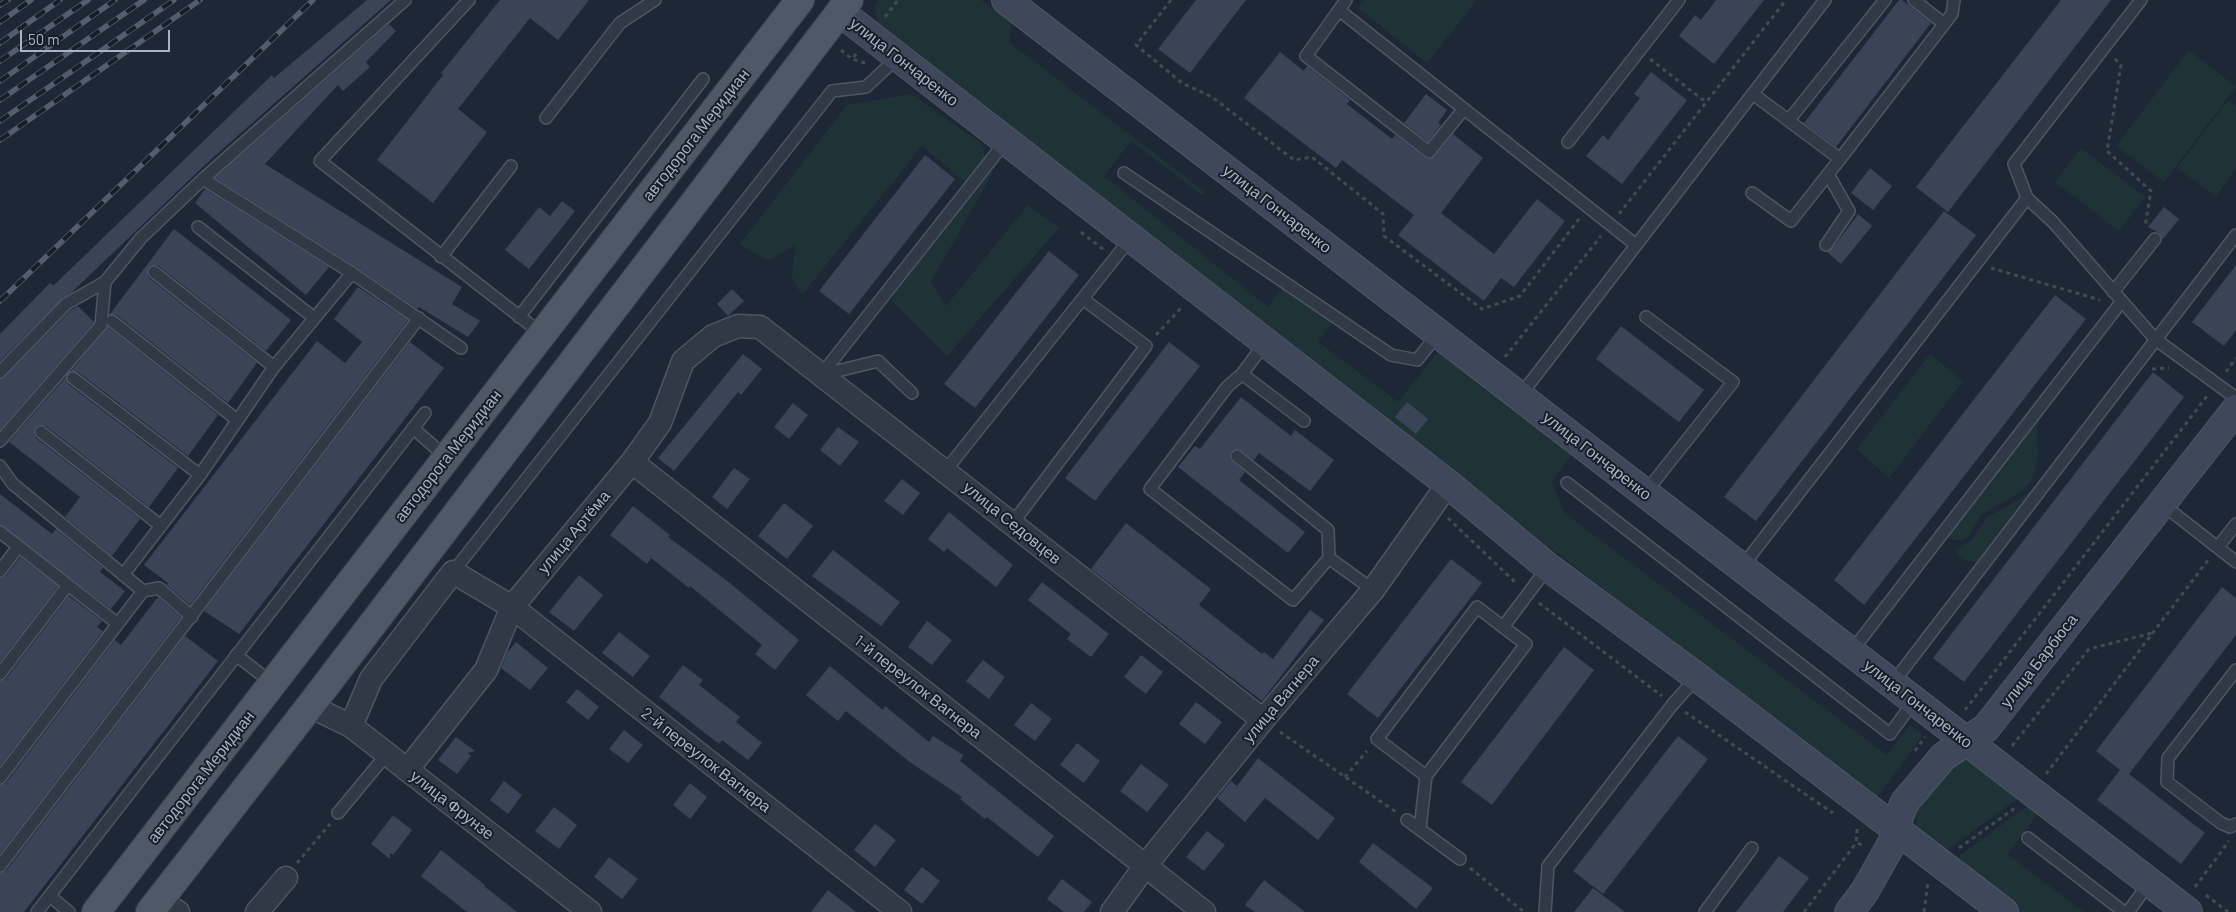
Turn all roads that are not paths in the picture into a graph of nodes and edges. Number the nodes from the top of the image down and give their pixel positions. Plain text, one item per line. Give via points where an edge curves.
1 (405, 0) edge
2 (469, 0) edge
3 (655, 0) edge
4 (800, 0) edge
5 (1006, 0) edge
6 (1346, 0) edge
7 (1679, 0) edge
8 (1824, 0) edge
9 (1885, 0) edge
10 (1914, 0) edge
11 (1954, 0) edge
12 (2141, 0) edge
13 (838, 4) edge
14 (1339, 10) junction
15 (1944, 24) junction
16 (898, 56) junction
17 (703, 79) dead end
18 (1753, 94) junction
19 (1463, 110) junction
20 (546, 118) dead end
21 (1789, 120) junction
22 (1006, 141) junction
23 (1568, 142) dead end
24 (1840, 159) junction
25 (512, 166) dead end
26 (1124, 173) dead end
27 (1828, 174) junction
28 (203, 179) junction
29 (1752, 193) dead end
30 (2027, 198) junction
31 (198, 226) dead end
32 (2236, 235) edge
33 (1130, 238) junction
34 (2155, 238) dead end
35 (1636, 245) junction
36 (1826, 245) dead end
37 (442, 257) junction
38 (154, 272) dead end
39 (352, 273) junction
40 (105, 282) junction
41 (2113, 292) junction
42 (1083, 299) junction
43 (2120, 304) junction
44 (1646, 316) dead end
45 (313, 317) junction
46 (520, 317) junction
47 (419, 318) junction
48 (112, 321) dead end
49 (760, 327) joint
50 (542, 334) junction
51 (1438, 334) junction
52 (2155, 339) junction
53 (1265, 343) junction
54 (461, 348) dead end
55 (274, 367) junction
56 (0, 372) edge
57 (1242, 374) junction
58 (821, 375) junction
59 (73, 378) dead end
60 (912, 393) dead end
61 (1520, 396) junction
62 (2236, 398) edge
63 (2236, 409) edge
64 (425, 413) dead end
65 (237, 420) junction
66 (1304, 421) dead end
67 (413, 428) junction
68 (41, 432) dead end
69 (0, 441) edge
70 (1237, 456) dead end
71 (447, 458) junction
72 (632, 462) junction
73 (0, 466) edge
74 (946, 470) junction
75 (200, 475) junction
76 (1567, 483) dead end
77 (1448, 484) junction
78 (1645, 493) junction
79 (2162, 504) junction
80 (1012, 524) junction
81 (2236, 524) edge
82 (161, 526) junction
83 (0, 532) edge
84 (18, 547) junction
85 (2218, 547) junction
86 (1329, 558) junction
87 (2236, 562) edge
88 (1548, 567) junction
89 (1741, 568) junction
90 (0, 571) edge
91 (453, 572) junction
92 (123, 575) junction
93 (68, 585) junction
94 (1373, 590) junction
95 (143, 591) junction
96 (512, 607) junction
97 (192, 617) junction
98 (118, 624) junction
99 (1503, 627) junction
100 (1851, 652) junction
101 (236, 655) junction
102 (2236, 670) edge
103 (0, 674) edge
104 (1697, 677) junction
105 (272, 683) junction
106 (1892, 684) junction
107 (1914, 701) junction
108 (310, 706) junction
109 (1263, 720) junction
110 (351, 726) junction
111 (1967, 742) junction
112 (386, 755) junction
113 (407, 770) junction
114 (1426, 776) junction
115 (0, 778) edge
116 (338, 813) road end
117 (1407, 820) road end
118 (2233, 826) edge
119 (1420, 829) junction
120 (1897, 831) junction
121 (2028, 838) dead end
122 (1752, 848) dead end
123 (1460, 859) road end
124 (0, 866) edge
125 (1145, 866) junction
126 (286, 878) road end
127 (2150, 882) junction
128 (50, 896) junction
129 (2192, 899) edge
130 (162, 908) edge
131 (37, 912) edge
132 (69, 912) edge
133 (96, 912) edge
134 (257, 912) edge
135 (590, 912) edge
136 (900, 912) edge
137 (1112, 912) edge
138 (1204, 912) edge
139 (1545, 912) edge
140 (1705, 912) edge
141 (1849, 912) edge
142 (2004, 912) edge
143 (2126, 912) edge

1 - 28 lane
2 - 37 lane via 320,161
3 - 20 lane via 620,23
4 - 50 main road, автодорога Меридиан
5 - 51 street, улица Гончаренко
6 - 14 lane
7 - 23 lane
8 - 18 lane
9 - 21 lane
10 - 15 lane
11 - 15 lane via 1952,14
12 - 30 lane via 2014,164
13 - 16 street, улица Гончаренко
13 - 108 main road
14 - 19 lane
14 - 19 lane via 1306,56 1429,152
15 - 24 lane
16 - 22 street, улица Гончаренко
16 - 91 lane via 866,87 832,91
17 - 46 lane
18 - 21 lane
18 - 35 lane
19 - 35 lane
21 - 24 lane
22 - 33 street, улица Гончаренко
22 - 58 lane
24 - 27 lane
25 - 37 lane
26 - 51 lane via 1391,355 1417,360
27 - 29 lane via 1791,221
27 - 36 lane via 1849,211
28 - 39 lane
28 - 40 lane via 141,238
30 - 41 lane via 2053,222
30 - 89 lane
31 - 45 lane
32 - 52 lane
33 - 42 lane
33 - 53 street, улица Гончаренко
34 - 41 lane
35 - 61 lane
37 - 46 lane
38 - 55 lane
39 - 45 lane
39 - 47 lane
40 - 56 lane via 66,304
40 - 69 lane via 101,325
41 - 43 lane
42 - 74 lane
42 - 80 lane via 1146,346
43 - 52 lane
43 - 100 lane
44 - 78 lane via 1733,382
45 - 55 lane
46 - 50 lane
47 - 54 lane
47 - 97 lane
48 - 65 lane
49 - 58 street, улица Седовцев
49 - 72 street, улица Артёма via 738,326 713,336 683,362 660,423
50 - 71 main road, автодорога Меридиан
51 - 61 street, улица Гончаренко
52 - 62 lane
52 - 106 lane
53 - 57 lane
53 - 77 street, улица Гончаренко
55 - 65 lane
57 - 66 lane
57 - 86 lane via 1227,387 1150,489 1293,600
58 - 60 lane via 878,361
58 - 74 street, улица Седовцев
59 - 75 lane
61 - 78 street, улица Гончаренко
63 - 79 street, улица Барбюса
64 - 67 lane
65 - 75 lane
67 - 71 lane
67 - 101 lane
68 - 82 lane
70 - 86 lane via 1328,530
71 - 105 main road, автодорога Меридиан
72 - 96 street, улица Артёма
72 - 125 street, 1-й переулок Вагнера
73 - 92 lane via 13,484
74 - 80 street, улица Седовцев
75 - 82 lane
76 - 107 lane via 1890,734
77 - 88 street, улица Гончаренко
77 - 94 street, улица Вагнера
78 - 89 street, улица Гончаренко
79 - 85 lane
79 - 111 street, улица Барбюса via 1986,728
80 - 109 street, улица Седовцев
81 - 85 lane
82 - 92 lane
83 - 84 lane
84 - 90 lane
84 - 93 lane
85 - 87 lane
86 - 94 lane
88 - 99 lane
88 - 104 street, улица Гончаренко
89 - 100 street, улица Гончаренко
91 - 96 street, 2-й переулок Вагнера
91 - 110 street via 371,679
92 - 95 lane
93 - 98 lane
93 - 103 lane
94 - 109 street, улица Вагнера
95 - 97 lane via 159,588
95 - 98 lane
96 - 113 street, улица Артёма via 486,670
96 - 136 street, 2-й переулок Вагнера
97 - 124 lane
98 - 115 lane
99 - 114 lane via 1526,644
99 - 114 lane via 1476,607 1377,739
100 - 106 street, улица Гончаренко
101 - 105 lane
101 - 128 lane
102 - 118 lane via 2168,758 2167,766 2167,782
104 - 120 street, улица Гончаренко
104 - 139 lane via 1672,704 1548,866
105 - 133 main road, автодорога Меридиан
106 - 107 street, улица Гончаренко
107 - 111 street, улица Гончаренко
108 - 110 street, улица Фрунзе
108 - 130 main road
109 - 125 street, улица Вагнера
110 - 112 street, улица Фрунзе
111 - 120 street, улица Барбюса via 1943,758 1905,802
111 - 127 street, улица Гончаренко
112 - 113 street, улица Фрунзе
112 - 116 lane
113 - 135 street, улица Фрунзе
114 - 119 lane
117 - 119 lane
119 - 123 lane
120 - 141 street, улица Барбюса via 1865,891
120 - 142 street, улица Гончаренко
121 - 143 lane
122 - 140 lane
125 - 137 street, улица Вагнера
125 - 138 street, 1-й переулок Вагнера
126 - 134 street
127 - 129 street, улица Гончаренко
127 - 143 lane
128 - 131 lane
128 - 132 lane

